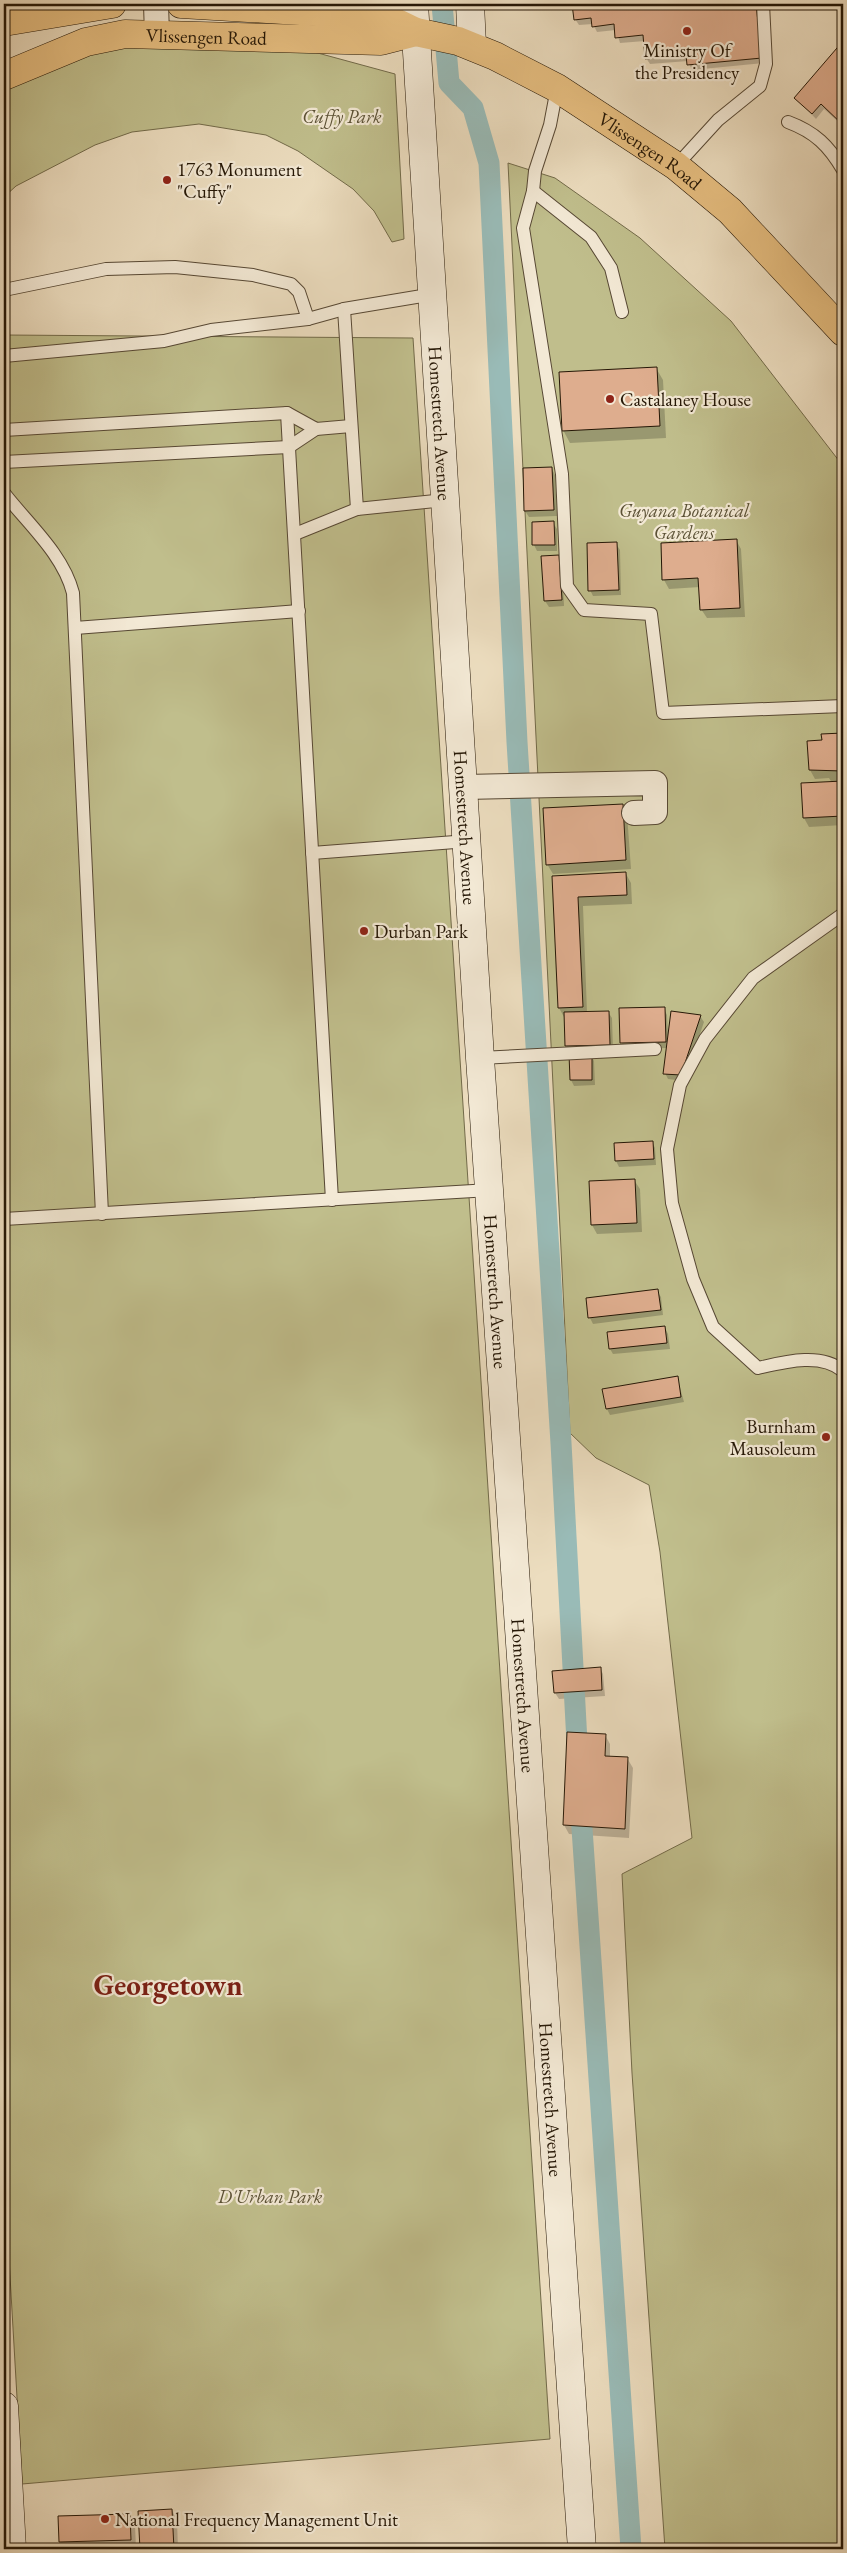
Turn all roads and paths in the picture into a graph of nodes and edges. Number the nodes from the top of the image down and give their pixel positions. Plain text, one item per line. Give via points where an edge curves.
1 (112, 4) edge
2 (156, 4) edge
3 (181, 4) edge
4 (414, 4) edge
5 (470, 4) edge
6 (763, 4) edge
7 (4, 22) edge
8 (157, 35) junction
9 (445, 38) junction
10 (4, 76) edge
11 (557, 88) junction
12 (788, 122) dead end
13 (676, 166) junction
14 (843, 170) edge
15 (533, 191) junction
16 (4, 290) edge
17 (434, 294) junction
18 (344, 309) junction
19 (622, 312) dead end
20 (308, 319) junction
21 (843, 332) edge
22 (4, 356) edge
23 (287, 413) junction
24 (351, 426) junction
25 (316, 429) junction
26 (4, 430) edge
27 (289, 447) junction
28 (4, 462) edge
29 (4, 493) edge
30 (445, 500) junction
31 (357, 509) junction
32 (294, 534) junction
33 (299, 611) junction
34 (75, 628) junction
35 (843, 706) edge
36 (465, 787) junction
37 (634, 813) dead end
38 (468, 841) junction
39 (312, 854) junction
40 (843, 914) edge
41 (655, 1049) dead end
42 (480, 1058) junction
43 (490, 1190) junction
44 (332, 1200) junction
45 (102, 1214) junction
46 (4, 1219) edge
47 (843, 1371) edge
48 (4, 2406) edge
49 (4, 2412) edge
50 (12, 2549) edge
51 (582, 2549) edge

1 - 7 main road
2 - 8 street
3 - 9 main road, Vlissengen Road via 383,16
4 - 9 main road
5 - 9 main road
6 - 13 lane via 766,64 760,86 718,120
8 - 9 main road, Vlissengen Road via 381,41
8 - 10 main road, Vlissengen Road via 125,34 86,42
9 - 11 main road, Vlissengen Road
9 - 17 main road, Homestretch Avenue
11 - 13 main road, Vlissengen Road
11 - 15 lane via 550,125 535,170
12 - 14 lane via 806,128 821,139
13 - 21 main road, Vlissengen Road via 730,211
15 - 19 lane via 591,237 611,268
15 - 35 lane via 523,228 562,474 566,586 584,610 651,614 663,713
16 - 20 lane via 106,269 175,267 253,275 291,284 299,292
17 - 18 lane
17 - 30 main road, Homestretch Avenue
18 - 20 lane
18 - 24 lane
20 - 22 lane via 211,330 164,342
23 - 25 lane
23 - 26 lane
23 - 27 lane
24 - 25 lane
24 - 31 lane
25 - 27 lane
27 - 28 lane
27 - 32 lane
29 - 34 lane via 69,576 74,593
30 - 31 lane
30 - 36 main road, Homestretch Avenue
31 - 32 lane
32 - 33 lane
33 - 34 lane
33 - 39 lane
34 - 45 lane
36 - 37 street via 655,783 655,812
36 - 38 main road, Homestretch Avenue
38 - 39 lane
38 - 42 main road, Homestretch Avenue
39 - 44 lane
40 - 47 lane via 754,978 705,1039 680,1085 667,1149 672,1203 693,1279 713,1327 758,1368 798,1359 836,1365
41 - 42 lane
42 - 43 main road, Homestretch Avenue
43 - 44 lane
43 - 51 main road, Homestretch Avenue
44 - 45 lane
45 - 46 lane
48 - 49 main road
49 - 50 main road

